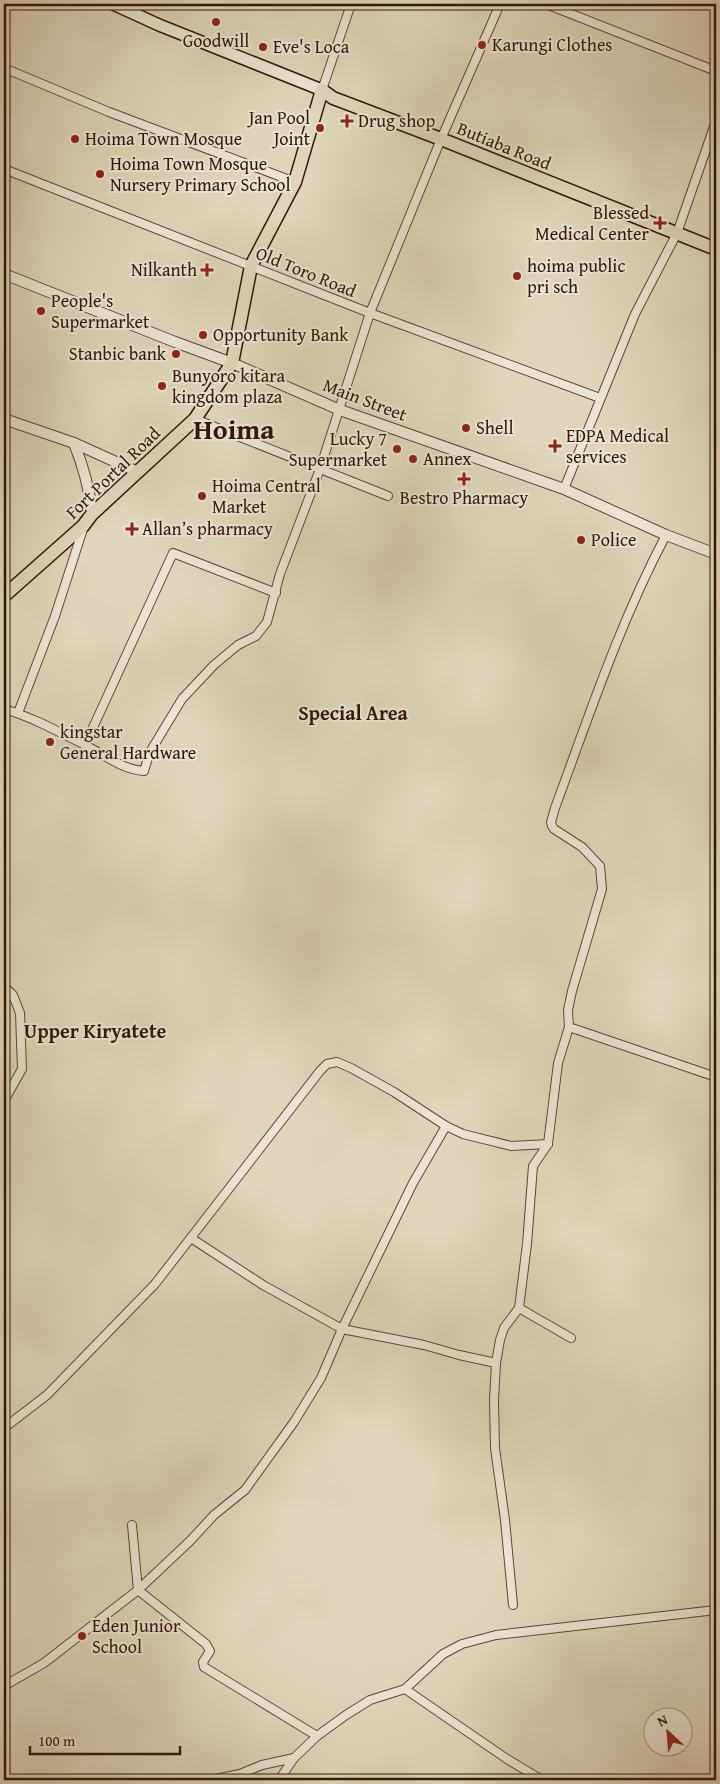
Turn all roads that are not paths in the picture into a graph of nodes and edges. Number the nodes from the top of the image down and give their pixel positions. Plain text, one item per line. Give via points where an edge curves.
1 (113, 4) edge
2 (351, 4) edge
3 (500, 4) edge
4 (546, 4) edge
5 (4, 68) edge
6 (716, 71) edge
7 (322, 90) junction
8 (716, 121) edge
9 (441, 139) junction
10 (4, 169) edge
11 (296, 182) junction
12 (677, 233) junction
13 (716, 250) edge
14 (251, 266) junction
15 (4, 274) edge
16 (370, 313) junction
17 (232, 363) junction
18 (600, 398) junction
19 (340, 410) junction
20 (4, 419) edge
21 (195, 419) junction
22 (74, 443) junction
23 (320, 469) junction
24 (138, 472) junction
25 (564, 489) junction
26 (388, 496) dead end
27 (92, 514) junction
28 (84, 526) junction
29 (666, 535) junction
30 (716, 554) edge
31 (276, 593) junction
32 (4, 596) edge
33 (4, 709) edge
34 (18, 713) junction
35 (86, 745) junction
36 (4, 986) edge
37 (569, 1027) junction
38 (716, 1077) edge
39 (4, 1101) edge
40 (446, 1126) junction
41 (548, 1144) junction
42 (191, 1238) junction
43 (518, 1308) junction
44 (342, 1329) junction
45 (571, 1338) dead end
46 (496, 1363) junction
47 (5, 1425) edge
48 (132, 1525) dead end
49 (138, 1590) junction
50 (513, 1605) dead end
51 (716, 1610) edge
52 (4, 1686) edge
53 (405, 1689) junction
54 (317, 1736) junction
55 (294, 1758) junction
56 (187, 1780) edge
57 (279, 1780) edge
58 (542, 1780) edge

1 - 7 main road, Butiaba Road
2 - 7 street
3 - 9 street
4 - 6 street
5 - 11 street via 109,112
7 - 9 main road, Butiaba Road via 333,98
7 - 11 main road
8 - 12 street
9 - 12 main road, Butiaba Road
9 - 16 street
10 - 14 street, Old Toro Road
11 - 14 main road
12 - 13 main road, Butiaba Road
12 - 18 street via 635,314
14 - 16 street, Old Toro Road
14 - 17 main road
15 - 17 street, Main Street
16 - 18 street, Old Toro Road
16 - 19 street
17 - 19 street, Main Street
17 - 21 main road, Fort Portal Road
18 - 25 street
19 - 23 street
19 - 25 street, Main Street
20 - 22 street
21 - 23 street
21 - 24 main road, Fort Portal Road
22 - 24 street
22 - 27 street via 83,468
23 - 26 street
23 - 31 street via 280,574
24 - 27 main road, Fort Portal Road
25 - 29 street, Main Street
27 - 28 main road, Fort Portal Road
28 - 32 main road, Fort Portal Road
28 - 34 street via 55,616
29 - 30 street, Main Street
29 - 37 street via 614,649 551,822 554,829 582,847 600,866 602,881 572,991
31 - 35 street via 267,622 256,636 214,664 182,699 150,752 144,771 116,762
31 - 35 street via 173,554
33 - 34 street
34 - 35 street
36 - 39 street via 13,995 20,1013 22,1069
37 - 38 street
37 - 41 street via 558,1064
40 - 41 street via 463,1134 510,1146
40 - 42 street via 351,1068 336,1062 327,1064
40 - 44 street via 413,1183
41 - 43 street via 533,1166
42 - 44 street via 263,1285
42 - 47 street via 155,1284 47,1395
43 - 45 street
43 - 46 street via 504,1328
44 - 46 street
44 - 49 street via 321,1378 245,1490 214,1515
46 - 50 street via 495,1448
48 - 49 street
49 - 52 street via 44,1663
49 - 54 street via 206,1644 210,1651 203,1662 204,1667
51 - 53 street via 496,1635 462,1644 443,1654
53 - 54 street via 370,1700
53 - 58 street
54 - 55 street
55 - 56 street via 240,1774
55 - 57 street

